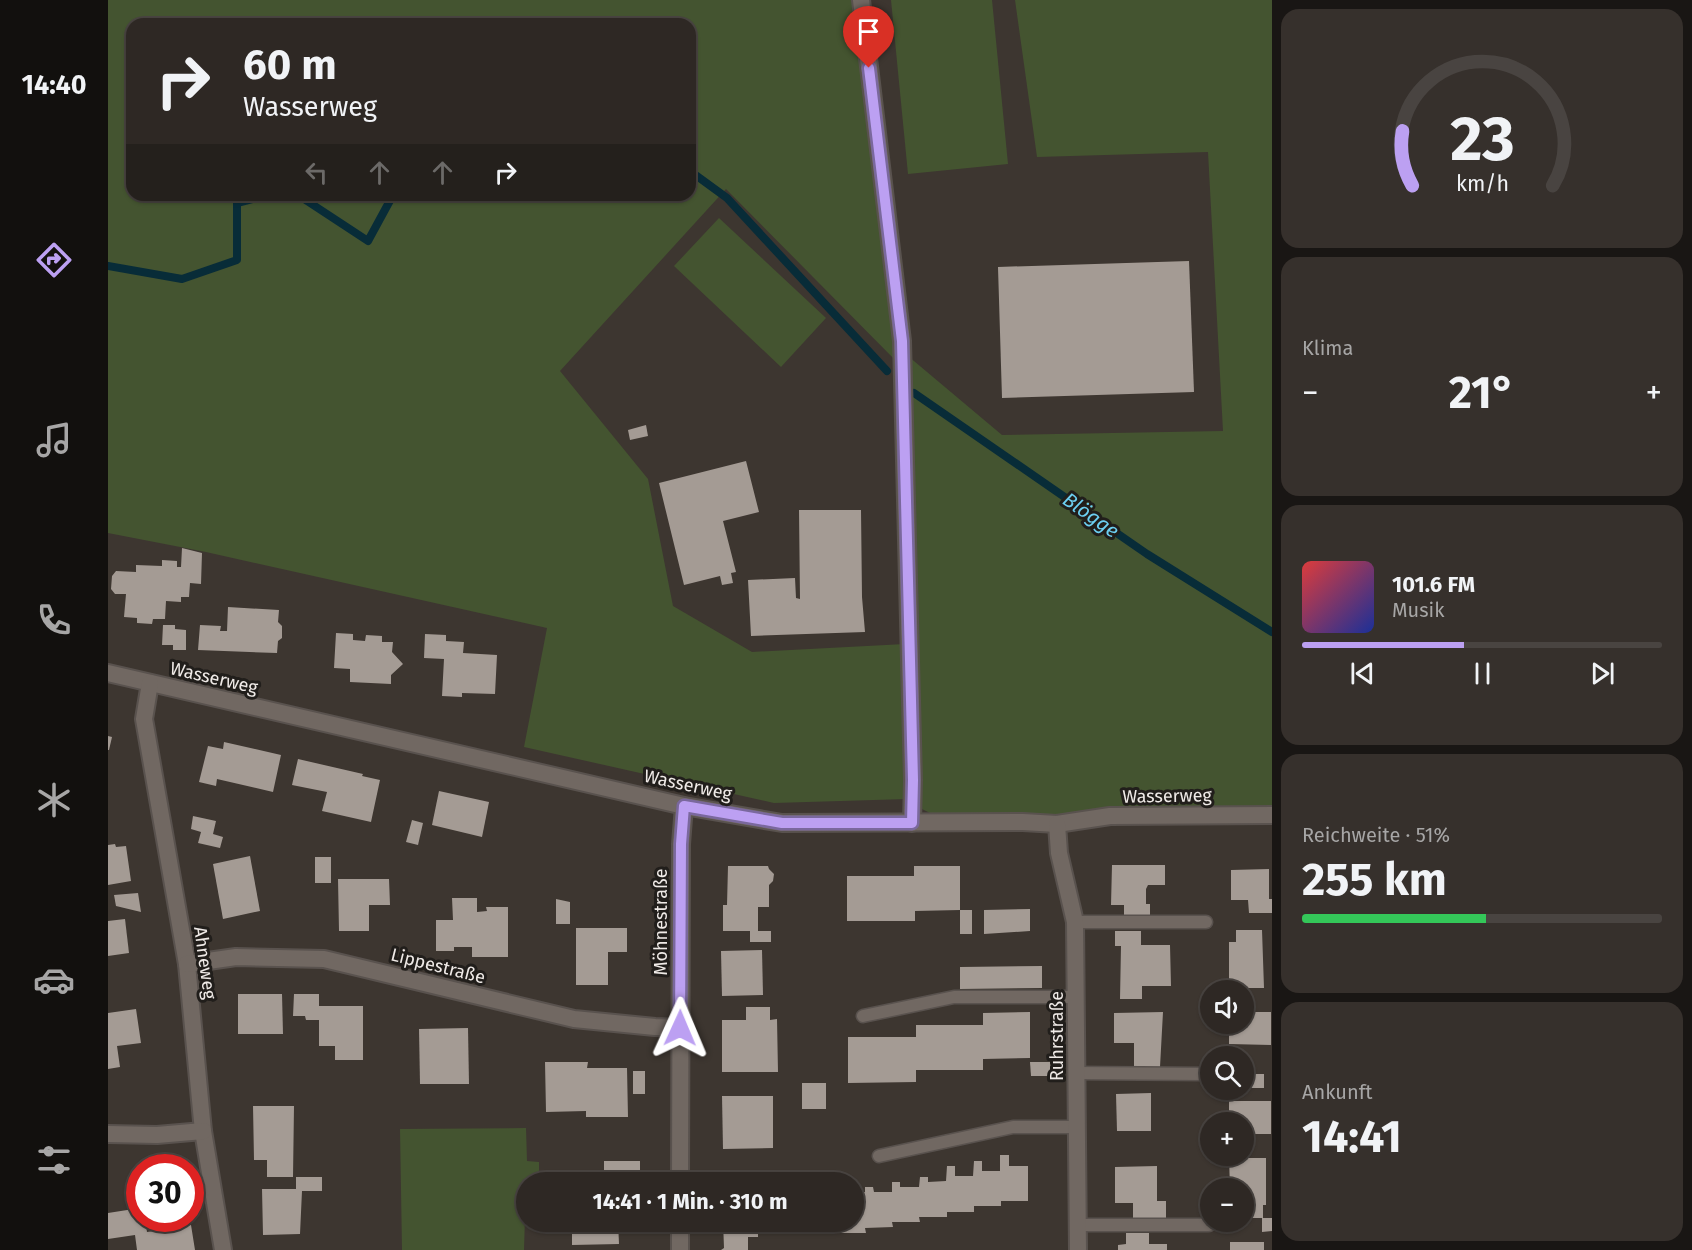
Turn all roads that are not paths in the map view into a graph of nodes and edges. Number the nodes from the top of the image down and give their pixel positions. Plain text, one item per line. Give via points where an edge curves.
1 (861, 0) edge
2 (108, 673) edge
3 (150, 683) junction
4 (684, 806) junction
5 (1272, 815) edge
6 (912, 823) junction
7 (1057, 825) junction
8 (1075, 922) junction
9 (1206, 922) dead end
10 (187, 964) junction
11 (1076, 997) junction
12 (863, 1016) dead end
13 (680, 1028) junction
14 (1076, 1073) junction
15 (1200, 1074) edge
16 (1077, 1127) junction
17 (203, 1131) junction
18 (108, 1134) edge
19 (879, 1156) dead end
20 (680, 1172) edge
21 (1078, 1225) junction
22 (1200, 1225) edge
23 (680, 1232) edge
24 (223, 1250) edge
25 (680, 1250) edge
26 (1078, 1250) edge

1 - 6 street via 902,341
2 - 3 street, Wasserweg
3 - 4 street, Wasserweg
3 - 10 street, Ahneweg via 144,719
4 - 6 street, Wasserweg via 782,823
4 - 13 street, Möhnestraße
5 - 7 street, Wasserweg via 1110,816
6 - 7 street, Wasserweg
7 - 8 street, Ruhrstraße via 1059,853
8 - 9 lane
8 - 11 street, Ruhrstraße
10 - 13 street, Lippestraße via 236,957 324,959 574,1019
10 - 17 street, Ahneweg
11 - 12 lane via 954,997
11 - 14 street, Ruhrstraße
13 - 20 street, Möhnestraße
14 - 15 lane
14 - 16 street, Ruhrstraße
16 - 19 lane via 1013,1127
16 - 21 street, Ruhrstraße
17 - 18 street
17 - 24 street, Ahneweg
21 - 22 lane
21 - 26 street, Ruhrstraße
23 - 25 street

